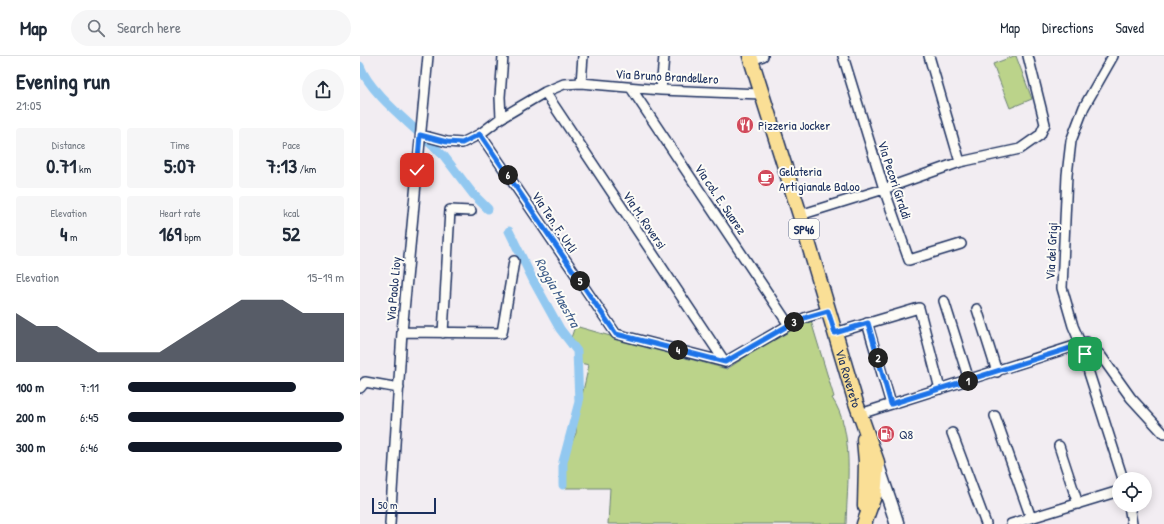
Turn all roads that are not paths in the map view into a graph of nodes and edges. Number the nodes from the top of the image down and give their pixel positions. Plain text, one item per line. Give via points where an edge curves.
1 (428, 56) edge
2 (504, 56) edge
3 (583, 56) edge
4 (664, 56) edge
5 (843, 56) edge
6 (929, 56) edge
7 (1028, 56) edge
8 (1114, 56) edge
9 (755, 57) edge
10 (580, 83) junction
11 (631, 88) junction
12 (660, 90) junction
13 (545, 92) junction
14 (761, 94) junction
15 (501, 118) junction
16 (480, 134) junction
17 (420, 135) junction
18 (960, 162) junction
19 (884, 189) junction
20 (471, 210) dead end
21 (800, 215) junction
22 (961, 244) dead end
23 (514, 261) dead end
24 (944, 301) dead end
25 (977, 310) dead end
26 (828, 311) junction
27 (868, 323) junction
28 (789, 325) junction
29 (402, 332) junction
30 (443, 333) junction
31 (835, 333) junction
32 (1080, 345) junction
33 (725, 362) junction
34 (997, 372) junction
35 (969, 380) junction
36 (360, 388) edge
37 (399, 388) junction
38 (940, 389) junction
39 (891, 404) junction
40 (994, 416) dead end
41 (862, 419) junction
42 (952, 433) dead end
43 (1164, 434) edge
44 (1059, 446) dead end
45 (872, 459) junction
46 (1121, 472) edge
47 (881, 493) junction
48 (1112, 493) edge
49 (1078, 504) junction
50 (1130, 512) edge
51 (1031, 518) junction
52 (390, 524) edge
53 (864, 524) edge
54 (897, 524) edge
55 (986, 524) edge
56 (1011, 524) edge
57 (1132, 524) edge

1 - 17 street, Via Paolo Lioy
2 - 15 street via 500,97
3 - 10 street
4 - 12 street
5 - 19 street, Via Pecori Giraldi
6 - 18 street
7 - 18 street via 1045,124 1040,135 1020,149
8 - 32 street, Via dei Grigi via 1084,107 1072,141 1067,175 1062,288
9 - 14 main road, Via Rovereto / SP46
10 - 11 street, Via Bruno Brandellero
10 - 13 street, Via Bruno Brandellero via 564,84
11 - 12 street, Via Bruno Brandellero
11 - 28 street, Via col. E. Suarez
12 - 14 street, Via Bruno Brandellero
13 - 15 street, Via Bruno Brandellero
13 - 33 street, Via M. Roversi
14 - 21 main road, Via Rovereto / SP46
15 - 16 street, Via Bruno Brandellero
16 - 17 street, Via Bruno Brandellero via 462,143
16 - 33 street, Via Ten. F. Urli via 616,334
17 - 29 street, Via Paolo Lioy
18 - 19 street
19 - 21 street
19 - 22 street, Via Pecori Giraldi via 909,260
20 - 30 street via 450,210
21 - 26 main road, Via Rovereto / SP46
23 - 30 street via 502,333
24 - 35 street
25 - 34 street
26 - 28 street
26 - 31 main road, Via Rovereto / SP46
27 - 31 street
27 - 38 street via 919,308
27 - 39 street
28 - 33 street
29 - 30 street
29 - 37 street, Via Paolo Lioy
31 - 41 main road, Via Rovereto / SP46
32 - 34 street
32 - 43 street via 1087,342 1101,356 1131,398
32 - 46 street, Via dei Grigi via 1085,354
34 - 35 street
35 - 38 street
36 - 37 street via 365,382
37 - 52 street, Via Paolo Lioy
38 - 39 street
39 - 41 street
40 - 51 street
41 - 45 main road, Via Rovereto / SP46
42 - 55 street
44 - 49 street
45 - 47 main road, SP46
45 - 47 street, Via Rovereto via 882,480
45 - 53 main road, SP46
47 - 53 main road, SP46
47 - 54 street, Via Rovereto
48 - 49 street
49 - 51 street
50 - 57 street
51 - 56 street

